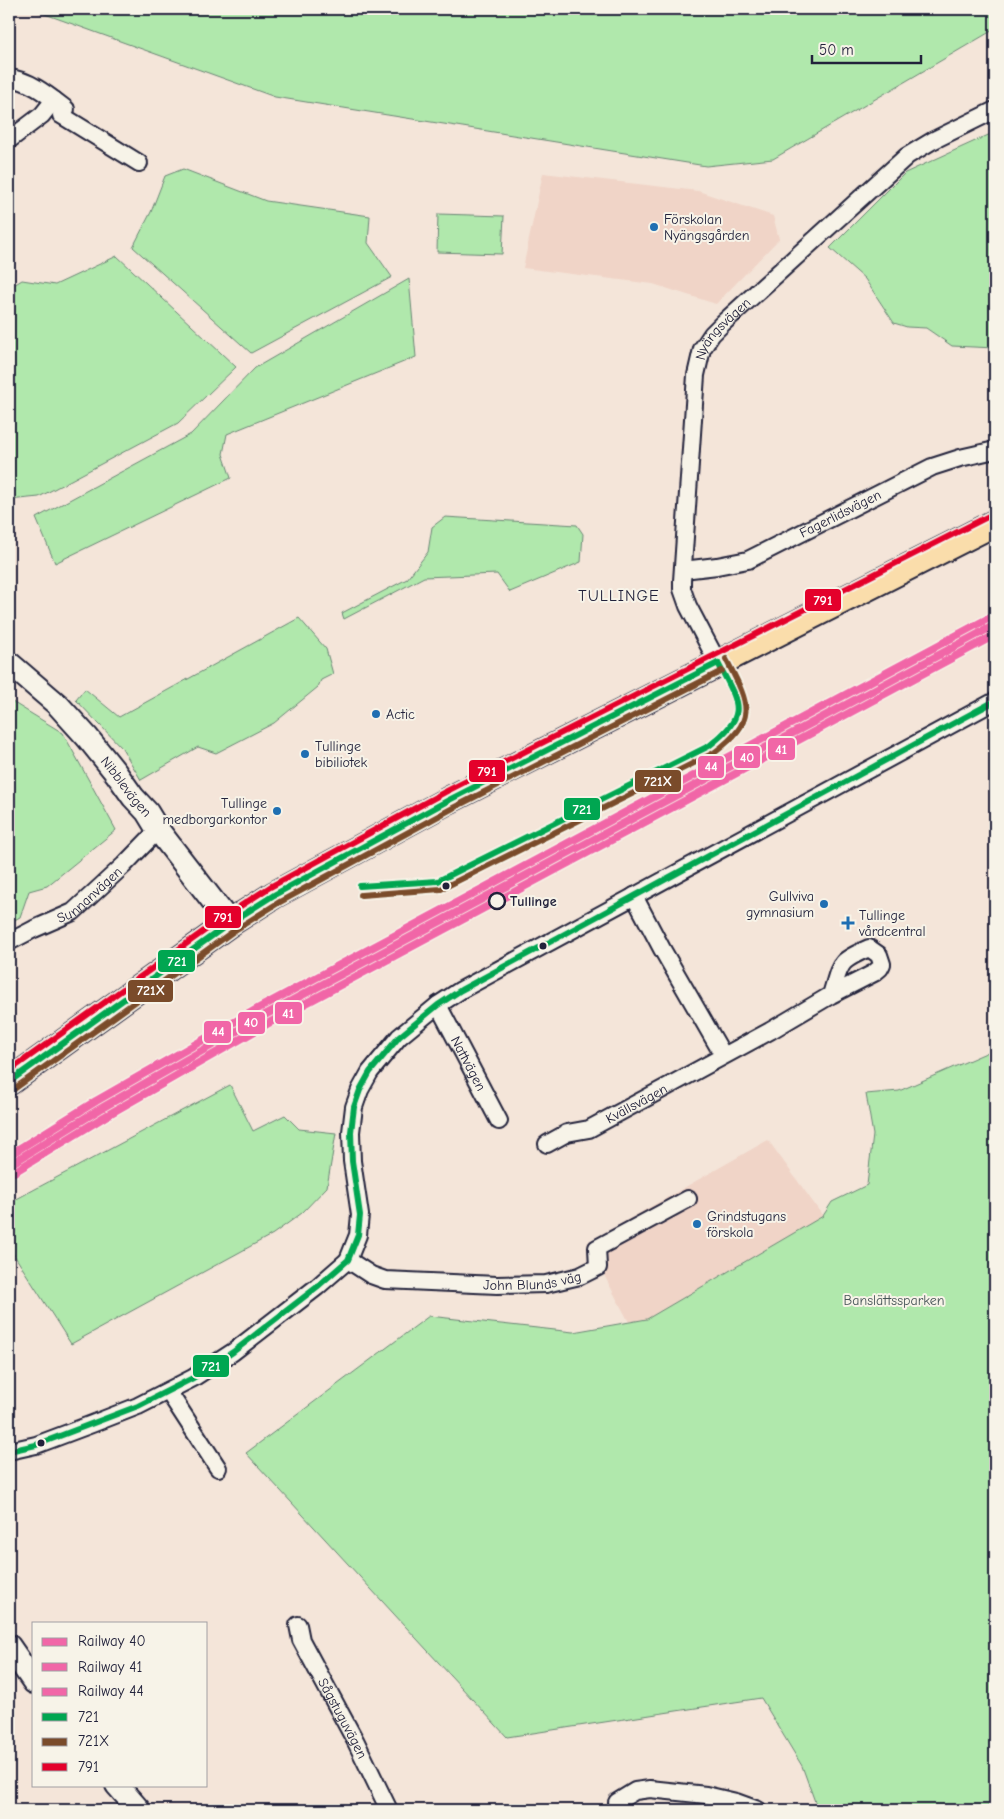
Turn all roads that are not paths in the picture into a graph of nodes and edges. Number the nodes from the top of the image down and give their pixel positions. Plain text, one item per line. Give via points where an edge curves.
1 (9, 78) edge
2 (54, 100) junction
3 (995, 110) edge
4 (9, 140) edge
5 (139, 163) dead end
6 (995, 450) edge
7 (995, 523) edge
8 (683, 570) junction
9 (9, 663) edge
10 (718, 663) junction
11 (995, 701) edge
12 (158, 830) junction
13 (634, 896) junction
14 (230, 923) junction
15 (9, 942) edge
16 (831, 995) dead end
17 (438, 1005) junction
18 (723, 1055) junction
19 (9, 1082) edge
20 (499, 1121) dead end
21 (547, 1144) dead end
22 (688, 1199) dead end
23 (348, 1260) junction
24 (168, 1392) junction
25 (9, 1451) edge
26 (218, 1468) dead end
27 (298, 1624) dead end
28 (9, 1646) edge
29 (32, 1679) edge
30 (117, 1786) edge
31 (617, 1802) dead end
32 (139, 1810) edge
33 (389, 1810) edge
34 (758, 1810) edge

1 - 2 street via 34,86
2 - 4 street via 42,115
2 - 5 street via 66,109 61,115
3 - 8 street, Nyängsvägen via 907,156 712,334 702,350 696,375
6 - 8 street, Fagerlidsvägen via 932,467 748,560
7 - 10 main road
8 - 10 street, Nyängsvägen via 682,589 688,606
9 - 12 street, Nibblevägen via 58,704 147,812
10 - 14 main road via 440,805 315,872
11 - 13 street
12 - 14 street, Nibblevägen
12 - 15 street, Sunnanvägen via 73,912
13 - 17 street
13 - 18 street
14 - 19 main road
16 - 18 street, Kvällsvägen
17 - 20 street, Nattvägen
17 - 23 street via 399,1037 384,1054 364,1084 354,1107 352,1161 360,1215 358,1235
18 - 21 street, Kvällsvägen via 589,1129 567,1133
22 - 23 street, John Blunds väg via 597,1248 598,1267 580,1276 546,1284 386,1280 371,1275
23 - 24 street via 234,1352
24 - 25 street via 36,1445
24 - 26 street
27 - 33 street, Sågstuguvägen via 301,1640
28 - 29 street
30 - 32 street
31 - 34 street via 635,1791 650,1789 706,1795

